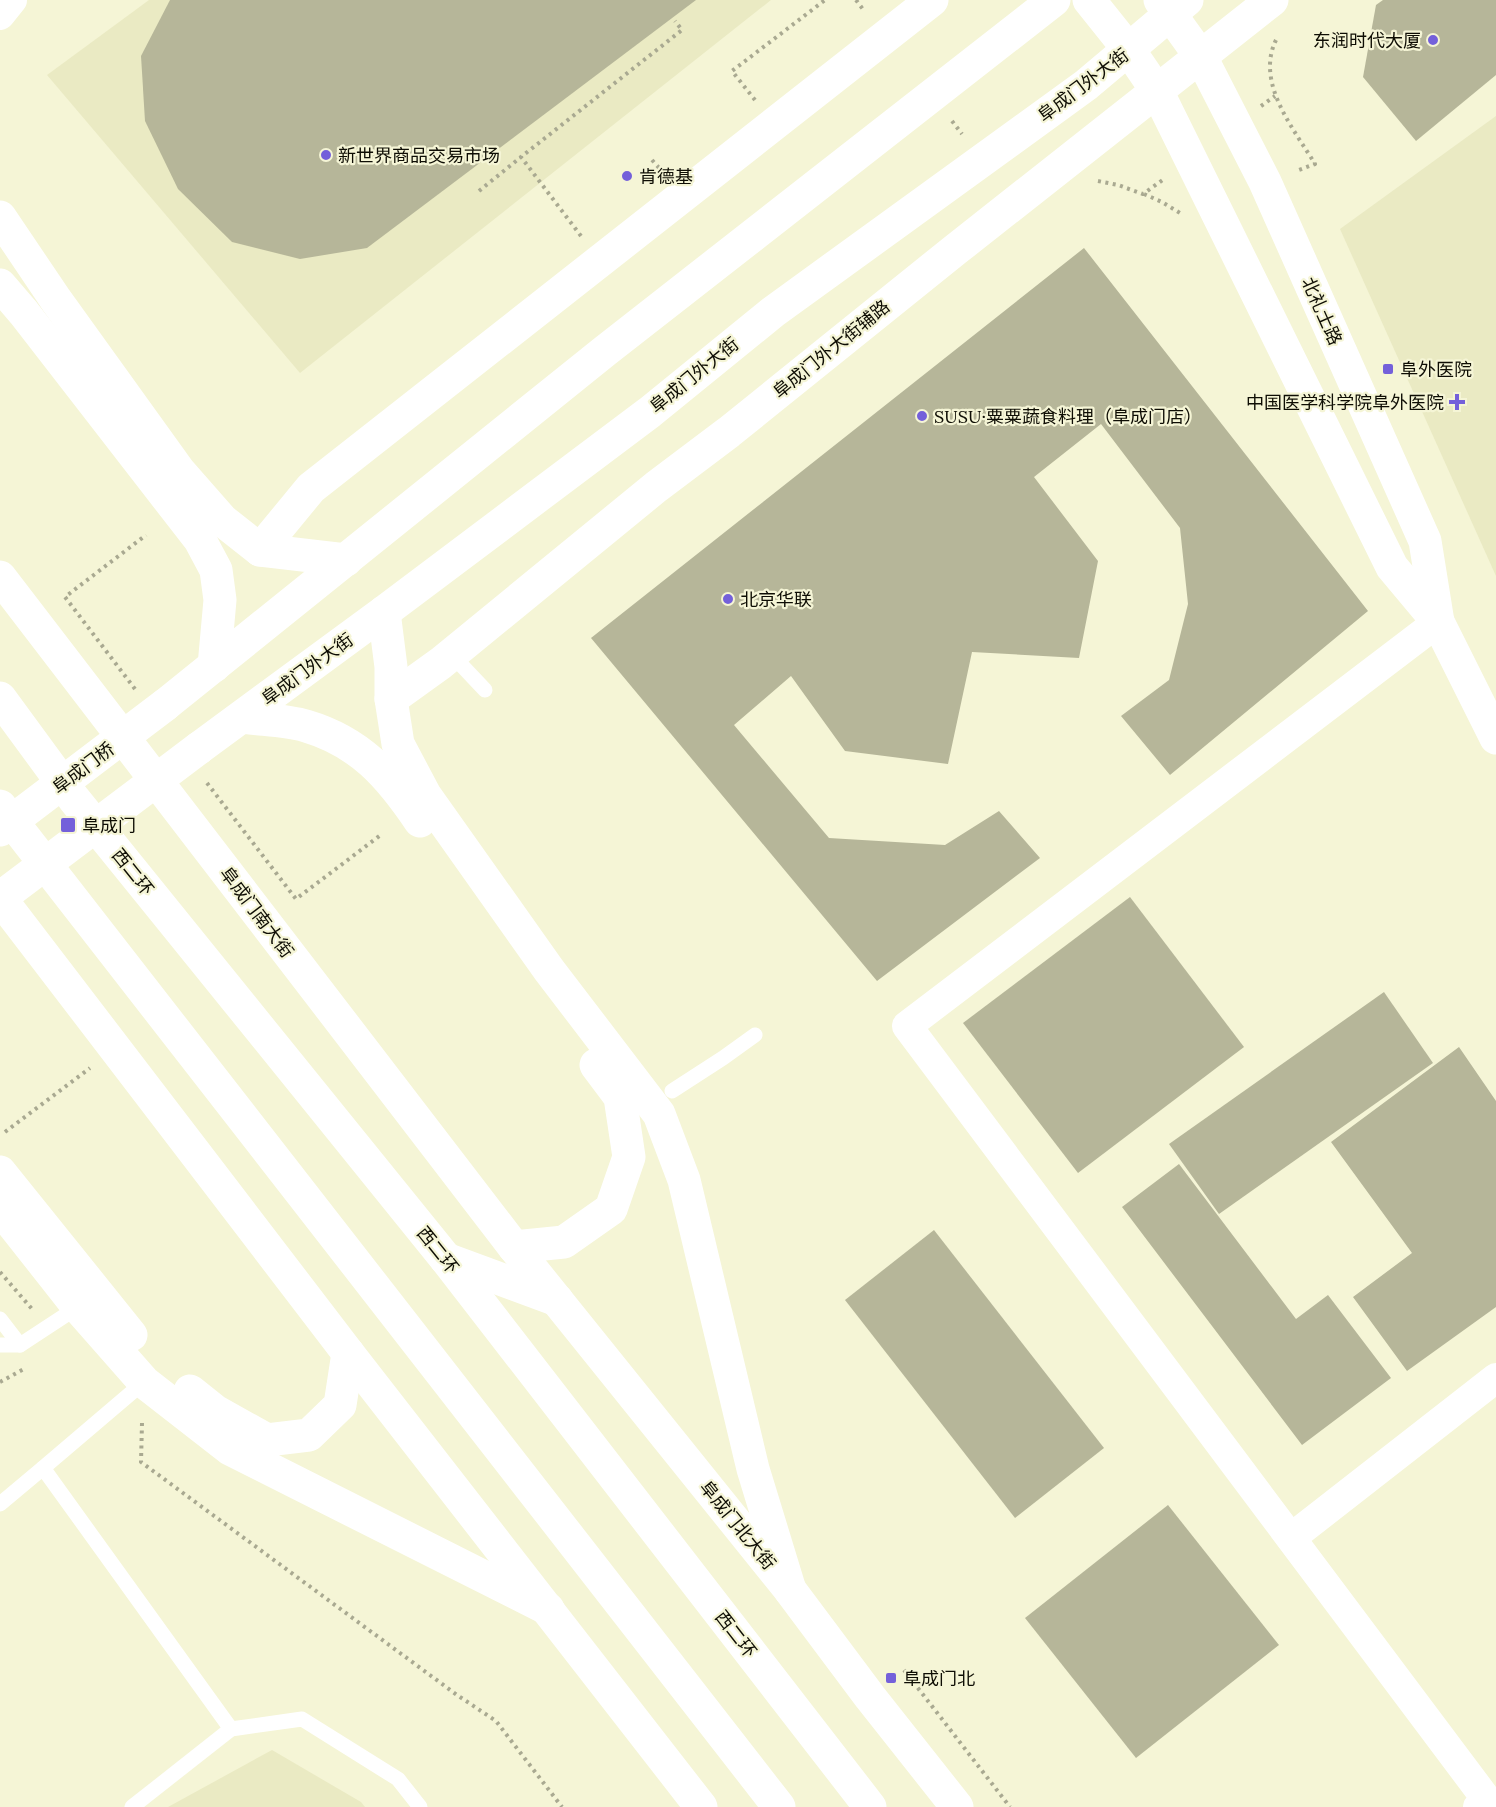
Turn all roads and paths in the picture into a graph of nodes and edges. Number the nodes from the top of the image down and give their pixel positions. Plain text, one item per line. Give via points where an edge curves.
1 (12, 0) edge
2 (825, 0) edge
3 (932, 0) edge
4 (1054, 0) edge
5 (1089, 0) edge
6 (1272, 0) edge
7 (1173, 5) edge
8 (0, 15) edge
9 (675, 21) dead end
10 (1279, 34) dead end
11 (1129, 50) junction
12 (1201, 57) junction
13 (732, 71) dead end
14 (1157, 92) junction
15 (521, 157) junction
16 (1315, 164) dead end
17 (479, 190) dead end
18 (1143, 194) dead end
19 (1183, 215) dead end
20 (0, 217) edge
21 (600, 261) junction
22 (0, 285) edge
23 (146, 535) dead end
24 (260, 550) junction
25 (346, 560) junction
26 (0, 577) edge
27 (65, 597) dead end
28 (384, 612) junction
29 (1438, 622) junction
30 (451, 654) junction
31 (214, 666) junction
32 (484, 690) dead end
33 (0, 698) edge
34 (391, 699) junction
35 (242, 717) junction
36 (1496, 738) edge
37 (0, 806) edge
38 (0, 830) edge
39 (382, 834) dead end
40 (0, 898) edge
41 (296, 899) dead end
42 (755, 1035) dead end
43 (97, 1063) dead end
44 (672, 1090) dead end
45 (5, 1132) dead end
46 (0, 1172) edge
47 (0, 1208) edge
48 (514, 1247) junction
49 (446, 1259) junction
50 (88, 1300) junction
51 (557, 1300) junction
52 (0, 1319) edge
53 (0, 1345) edge
54 (20, 1345) junction
55 (348, 1353) junction
56 (29, 1367) dead end
57 (1496, 1378) edge
58 (0, 1382) edge
59 (133, 1391) junction
60 (43, 1468) junction
61 (0, 1504) edge
62 (1291, 1538) junction
63 (790, 1590) junction
64 (548, 1609) junction
65 (904, 1670) dead end
66 (231, 1730) junction
67 (1487, 1801) edge
68 (132, 1807) edge
69 (420, 1807) edge
70 (562, 1807) edge
71 (701, 1807) edge
72 (779, 1807) edge
73 (870, 1807) edge
74 (957, 1807) edge
75 (1010, 1807) edge

1 - 8 street
2 - 13 path
3 - 21 main road
4 - 25 main road via 605,351
5 - 11 main road, 北礼士路
6 - 12 main road, 阜成门外大街辅路
7 - 11 main road, 阜成门外大街
7 - 12 main road, 北礼士路
9 - 15 path via 682,30
10 - 16 path via 1270,51 1275,96
11 - 14 main road, 北礼士路
11 - 28 main road, 阜成门外大街 via 773,312 650,412
12 - 14 main road, 阜成门外大街辅路
12 - 29 main road, 北礼士路 via 1264,182 1425,541
14 - 29 main road, 北礼士路 via 1392,567
14 - 30 main road, 阜成门外大街辅路
15 - 17 path
15 - 21 path
18 - 19 path
20 - 24 main road via 179,471 222,520
21 - 24 main road via 311,488
22 - 31 main road via 200,540 216,570 220,600
23 - 27 path
24 - 25 main road
25 - 31 main road
26 - 48 main road, 阜成门南大街
28 - 34 main road
28 - 35 main road, 阜成门外大街
29 - 36 main road, 北礼士路
29 - 62 street via 907,1026
30 - 32 lane
30 - 34 main road, 阜成门外大街辅路
31 - 38 main road, 阜成门桥
33 - 49 main road, 西二环 via 74,799
34 - 63 main road via 398,744 425,795 549,970 659,1114 684,1180 753,1468
35 - 40 main road, 阜成门外大街
35 - 48 main road via 304,725 344,740 370,760 401,793 620,1097 629,1157 611,1209 564,1242
37 - 72 main road
39 - 41 path
40 - 55 main road
42 - 44 lane
43 - 45 path
46 - 50 main road
47 - 50 main road
48 - 51 main road, 阜成门北大街
49 - 51 main road
49 - 73 main road, 西二环
50 - 54 lane
50 - 55 main road via 150,1359 215,1411 267,1440 309,1435 340,1405
50 - 59 main road
51 - 63 main road, 阜成门北大街
52 - 54 lane
53 - 54 lane
55 - 64 main road
56 - 58 path
57 - 62 street
59 - 60 lane
59 - 64 main road via 230,1449
59 - 70 path via 142,1415 141,1462 496,1721
60 - 61 lane
60 - 66 lane
62 - 67 street
63 - 74 main road, 阜成门北大街
64 - 71 main road
65 - 75 path
66 - 68 lane
66 - 69 lane via 302,1719 398,1779

